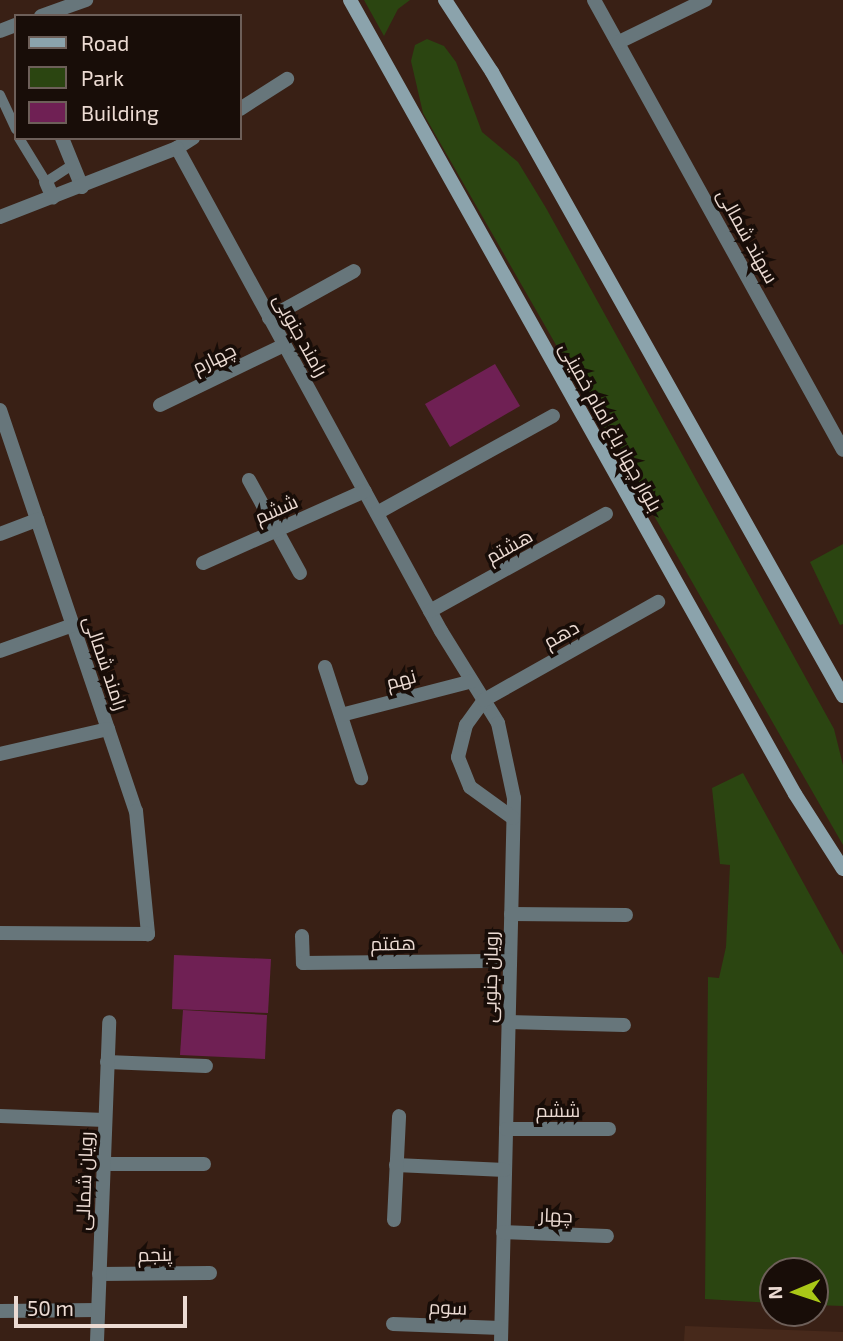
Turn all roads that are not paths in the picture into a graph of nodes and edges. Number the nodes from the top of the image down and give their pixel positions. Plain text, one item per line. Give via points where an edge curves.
1 (86, 0) edge
2 (350, 0) edge
3 (445, 0) edge
4 (594, 0) edge
5 (705, 0) edge
6 (47, 14) edge
7 (619, 42) junction
8 (287, 79) dead end
9 (0, 95) edge
10 (242, 108) edge
11 (14, 126) edge
12 (20, 140) edge
13 (63, 140) edge
14 (190, 140) edge
15 (177, 148) junction
16 (72, 165) junction
17 (46, 182) junction
18 (82, 187) junction
19 (53, 198) junction
20 (0, 217) edge
21 (354, 271) dead end
22 (269, 318) junction
23 (284, 345) junction
24 (160, 405) dead end
25 (1, 414) edge
26 (553, 416) dead end
27 (843, 450) edge
28 (249, 480) dead end
29 (365, 491) junction
30 (377, 513) junction
31 (606, 513) dead end
32 (37, 520) junction
33 (276, 530) junction
34 (0, 534) edge
35 (203, 563) dead end
36 (300, 573) dead end
37 (658, 602) dead end
38 (430, 611) junction
39 (73, 625) junction
40 (441, 631) joint
41 (0, 651) edge
42 (325, 667) dead end
43 (472, 681) junction
44 (843, 696) edge
45 (484, 700) junction
46 (341, 715) junction
47 (108, 729) junction
48 (0, 754) edge
49 (361, 778) dead end
50 (513, 818) junction
51 (843, 869) edge
52 (511, 914) junction
53 (626, 915) dead end
54 (0, 933) edge
55 (302, 936) dead end
56 (510, 961) junction
57 (108, 1022) dead end
58 (508, 1022) junction
59 (624, 1025) dead end
60 (107, 1062) junction
61 (206, 1066) dead end
62 (0, 1116) edge
63 (399, 1116) dead end
64 (105, 1120) junction
65 (506, 1129) junction
66 (610, 1129) dead end
67 (103, 1164) junction
68 (204, 1164) dead end
69 (396, 1166) junction
70 (505, 1170) junction
71 (394, 1220) dead end
72 (503, 1233) junction
73 (607, 1236) dead end
74 (210, 1273) dead end
75 (99, 1274) junction
76 (98, 1310) junction
77 (0, 1311) edge
78 (393, 1325) dead end
79 (501, 1334) edge
80 (97, 1341) edge

1 - 6 street
2 - 51 main road, بلوار چهار باغ امام خمینی via 788,782
3 - 44 main road via 492,72
4 - 7 street, سهند شمالی
5 - 7 street
7 - 27 street, سهند شمالی
8 - 10 street
9 - 11 lane
12 - 17 lane
13 - 16 street
14 - 15 street
15 - 18 street
15 - 22 street, رامند جنوبی
16 - 17 lane
16 - 18 street
17 - 19 street
18 - 19 street
19 - 20 street
21 - 22 street
22 - 23 street, رامند جنوبی
23 - 24 street, چهارم
23 - 29 street, رامند جنوبی
25 - 32 street, رامند شمالی
26 - 30 street
28 - 33 street
29 - 30 street, رامند جنوبی
29 - 33 street, ششم
30 - 38 street, رامند جنوبی
31 - 38 street, هشتم
32 - 34 street
32 - 39 street, رامند شمالی
33 - 35 street, ششم
33 - 36 street
37 - 45 street, دهم
38 - 40 street, رامند جنوبی
39 - 41 street
39 - 47 street, رامند شمالی
40 - 43 street, رویان جنوبی
42 - 46 street
43 - 45 street, رویان جنوبی
43 - 46 street, نهم
45 - 50 street, رویان جنوبی via 498,723 514,798
45 - 50 street via 466,725 458,757 470,788
46 - 49 street
47 - 48 street
47 - 54 street, رامند شمالی via 136,811 148,934
50 - 52 street, رویان جنوبی
52 - 53 street
52 - 56 street, رویان جنوبی
55 - 56 street, هفتم via 303,963
56 - 58 street, رویان جنوبی
57 - 60 street, رویان شمالی
58 - 59 street
58 - 65 street, رویان جنوبی
60 - 61 street
60 - 64 street, رویان شمالی
62 - 64 street
63 - 69 street
64 - 67 street, رویان شمالی
65 - 66 street, ششم
65 - 70 street, رویان جنوبی
67 - 68 street
67 - 75 street, رویان شمالی
69 - 70 street
69 - 71 street
70 - 72 street, رویان جنوبی
72 - 73 street, چهار
72 - 79 street, رویان جنوبی
74 - 75 street, پنجم
75 - 76 street, رویان شمالی
76 - 77 street
76 - 80 street, رویان شمالی
78 - 79 street, سوم

